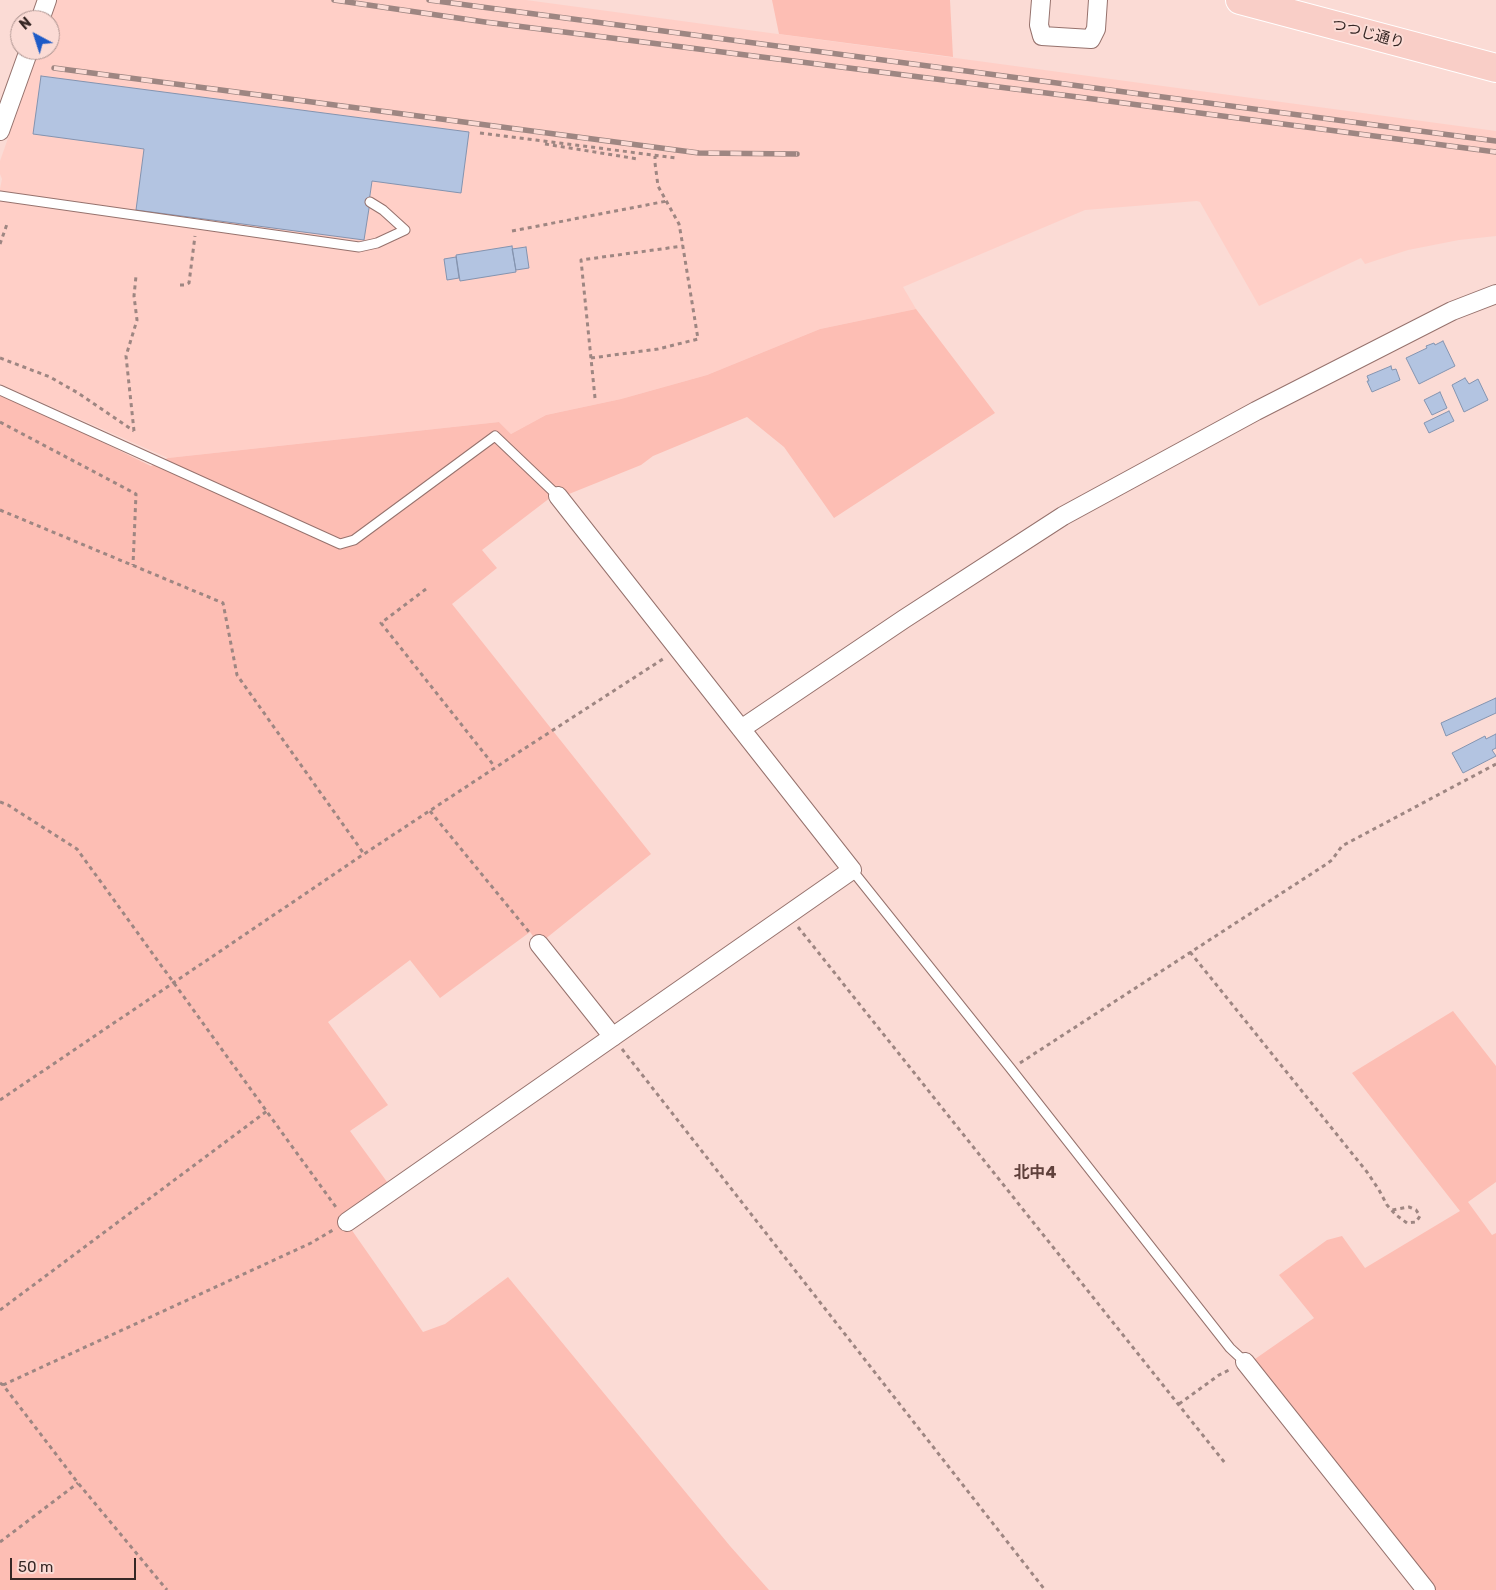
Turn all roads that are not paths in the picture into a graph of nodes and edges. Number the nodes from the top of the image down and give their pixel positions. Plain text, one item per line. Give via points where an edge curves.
1 (1041, 0) edge
2 (1098, 0) edge
3 (1240, 0) edge
4 (25, 60) edge
5 (1496, 68) edge
6 (0, 131) edge
7 (0, 196) edge
8 (370, 202) dead end
9 (1496, 294) edge
10 (0, 390) edge
11 (558, 496) joint
12 (741, 729) junction
13 (852, 870) junction
14 (539, 944) road end
15 (613, 1037) junction
16 (347, 1222) road end
17 (1244, 1362) joint
18 (1426, 1590) edge

1 - 2 street via 1039,25 1042,36 1092,39
3 - 5 main road, つつじ通り
4 - 6 street
7 - 8 lane via 359,246 377,243 405,230
9 - 12 street via 1452,311 1392,341 1063,516
10 - 11 lane via 340,544 354,540 495,436
11 - 12 street
12 - 13 street
13 - 15 street
13 - 17 lane
14 - 15 street
15 - 16 street
17 - 18 street

